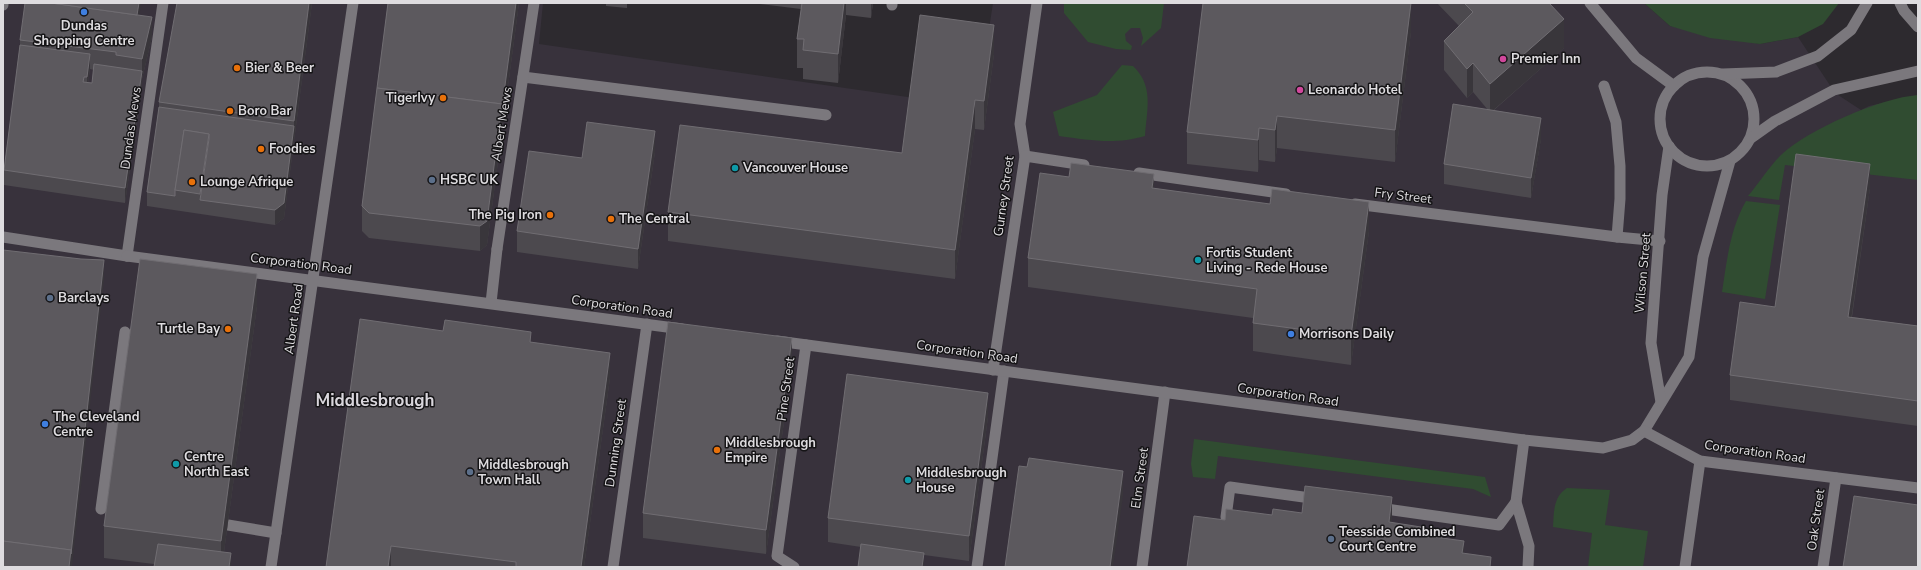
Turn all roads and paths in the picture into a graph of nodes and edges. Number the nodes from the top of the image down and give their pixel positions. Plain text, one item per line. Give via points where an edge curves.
1 (162, 3) edge
2 (353, 3) edge
3 (534, 3) edge
4 (1038, 3) edge
5 (1590, 3) edge
6 (1867, 3) edge
7 (1900, 3) edge
8 (1918, 27) edge
9 (1918, 71) edge
10 (1718, 74) junction
11 (523, 77) junction
12 (1604, 86) dead end
13 (1674, 86) junction
14 (826, 115) dead end
15 (1751, 138) junction
16 (1669, 146) junction
17 (1025, 156) junction
18 (1730, 160) junction
19 (1095, 166) edge
20 (1126, 171) edge
21 (1296, 195) edge
22 (1343, 202) edge
23 (3, 237) edge
24 (1617, 237) junction
25 (1660, 241) junction
26 (128, 256) junction
27 (314, 280) junction
28 (491, 303) junction
29 (647, 324) junction
30 (694, 330) edge
31 (125, 332) dead end
32 (770, 340) edge
33 (806, 345) junction
34 (999, 370) junction
35 (1165, 392) junction
36 (1661, 402) junction
37 (1644, 431) junction
38 (1524, 440) junction
39 (1700, 460) junction
40 (1836, 478) junction
41 (1918, 488) edge
42 (1332, 501) edge
43 (1516, 502) junction
44 (1364, 506) edge
45 (101, 508) dead end
46 (1226, 517) edge
47 (228, 525) edge
48 (276, 533) junction
49 (271, 567) edge
50 (613, 567) edge
51 (794, 567) edge
52 (977, 567) edge
53 (1142, 567) edge
54 (1528, 567) edge
55 (1685, 567) edge
56 (1823, 567) edge

1 - 26 street, Dundas Mews
2 - 27 street, Albert Road
3 - 11 street, Albert Mews
4 - 17 street, Gurney Street via 1020,124
5 - 13 street via 1636,58
6 - 10 street via 1850,30 1818,56 1776,72
7 - 8 street
9 - 15 street via 1834,90 1775,121
10 - 13 street via 1702,73 1687,77
10 - 15 street via 1733,80 1745,91 1752,106 1755,122
11 - 14 street
11 - 28 street, Albert Mews
12 - 24 street via 1616,122 1620,166
13 - 16 street via 1665,99 1660,115 1662,131
15 - 18 street via 1742,151
16 - 18 street via 1678,156 1690,163 1717,166
16 - 25 street, Wilson Street via 1662,195
17 - 19 street
17 - 34 street, Gurney Street
18 - 36 street via 1703,257 1689,357
20 - 21 street
22 - 24 street, Fry Street
23 - 26 street, Corporation Road
24 - 25 street, Fry Street
25 - 36 street, Wilson Street via 1651,343
26 - 27 street, Corporation Road
27 - 28 street, Corporation Road
27 - 48 street, Albert Road
28 - 29 street, Corporation Road
29 - 30 street, Corporation Road
29 - 50 street, Dunning Street
31 - 45 street
32 - 33 street, Corporation Road
33 - 34 street, Corporation Road
33 - 51 street, Pine Street via 777,556
34 - 35 street, Corporation Road
34 - 52 street, Gurney Street
35 - 38 street, Corporation Road
35 - 53 street, Elm Street
36 - 37 street
37 - 38 street, Corporation Road via 1632,440 1603,448
37 - 39 street, Corporation Road
38 - 43 street
39 - 40 street, Corporation Road
39 - 55 street
40 - 41 street, Corporation Road
40 - 56 street, Oak Street
42 - 46 street via 1230,487
43 - 44 street via 1499,525
43 - 54 street via 1529,546
47 - 48 street
48 - 49 street, Albert Road

